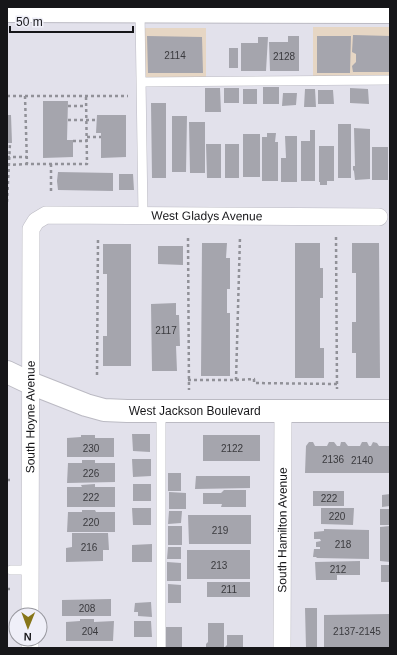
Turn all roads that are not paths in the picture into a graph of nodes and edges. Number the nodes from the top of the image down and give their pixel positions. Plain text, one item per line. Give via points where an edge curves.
1 (7, 12) edge
2 (140, 12) junction
3 (390, 12) edge
4 (390, 80) edge
5 (141, 82) junction
6 (143, 215) junction
7 (379, 217) dead end
8 (36, 221) joint
9 (7, 372) edge
10 (30, 383) junction
11 (161, 411) junction
12 (283, 411) junction
13 (390, 411) edge
14 (12, 570) dead end
15 (30, 570) junction
16 (30, 607) edge
17 (161, 648) edge
18 (282, 648) edge

1 - 2 street
2 - 3 street
2 - 5 lane
4 - 5 lane
5 - 6 lane
6 - 7 street, West Gladys Avenue
6 - 8 street, West Gladys Avenue via 46,215
8 - 10 street, South Hoyne Avenue via 31,229
9 - 10 street, West Jackson Boulevard
10 - 11 street, West Jackson Boulevard via 104,410
10 - 15 street, South Hoyne Avenue
11 - 12 street, West Jackson Boulevard
11 - 17 lane
12 - 13 street, West Jackson Boulevard
12 - 18 street, South Hamilton Avenue
14 - 15 lane
15 - 16 street, South Hoyne Avenue

